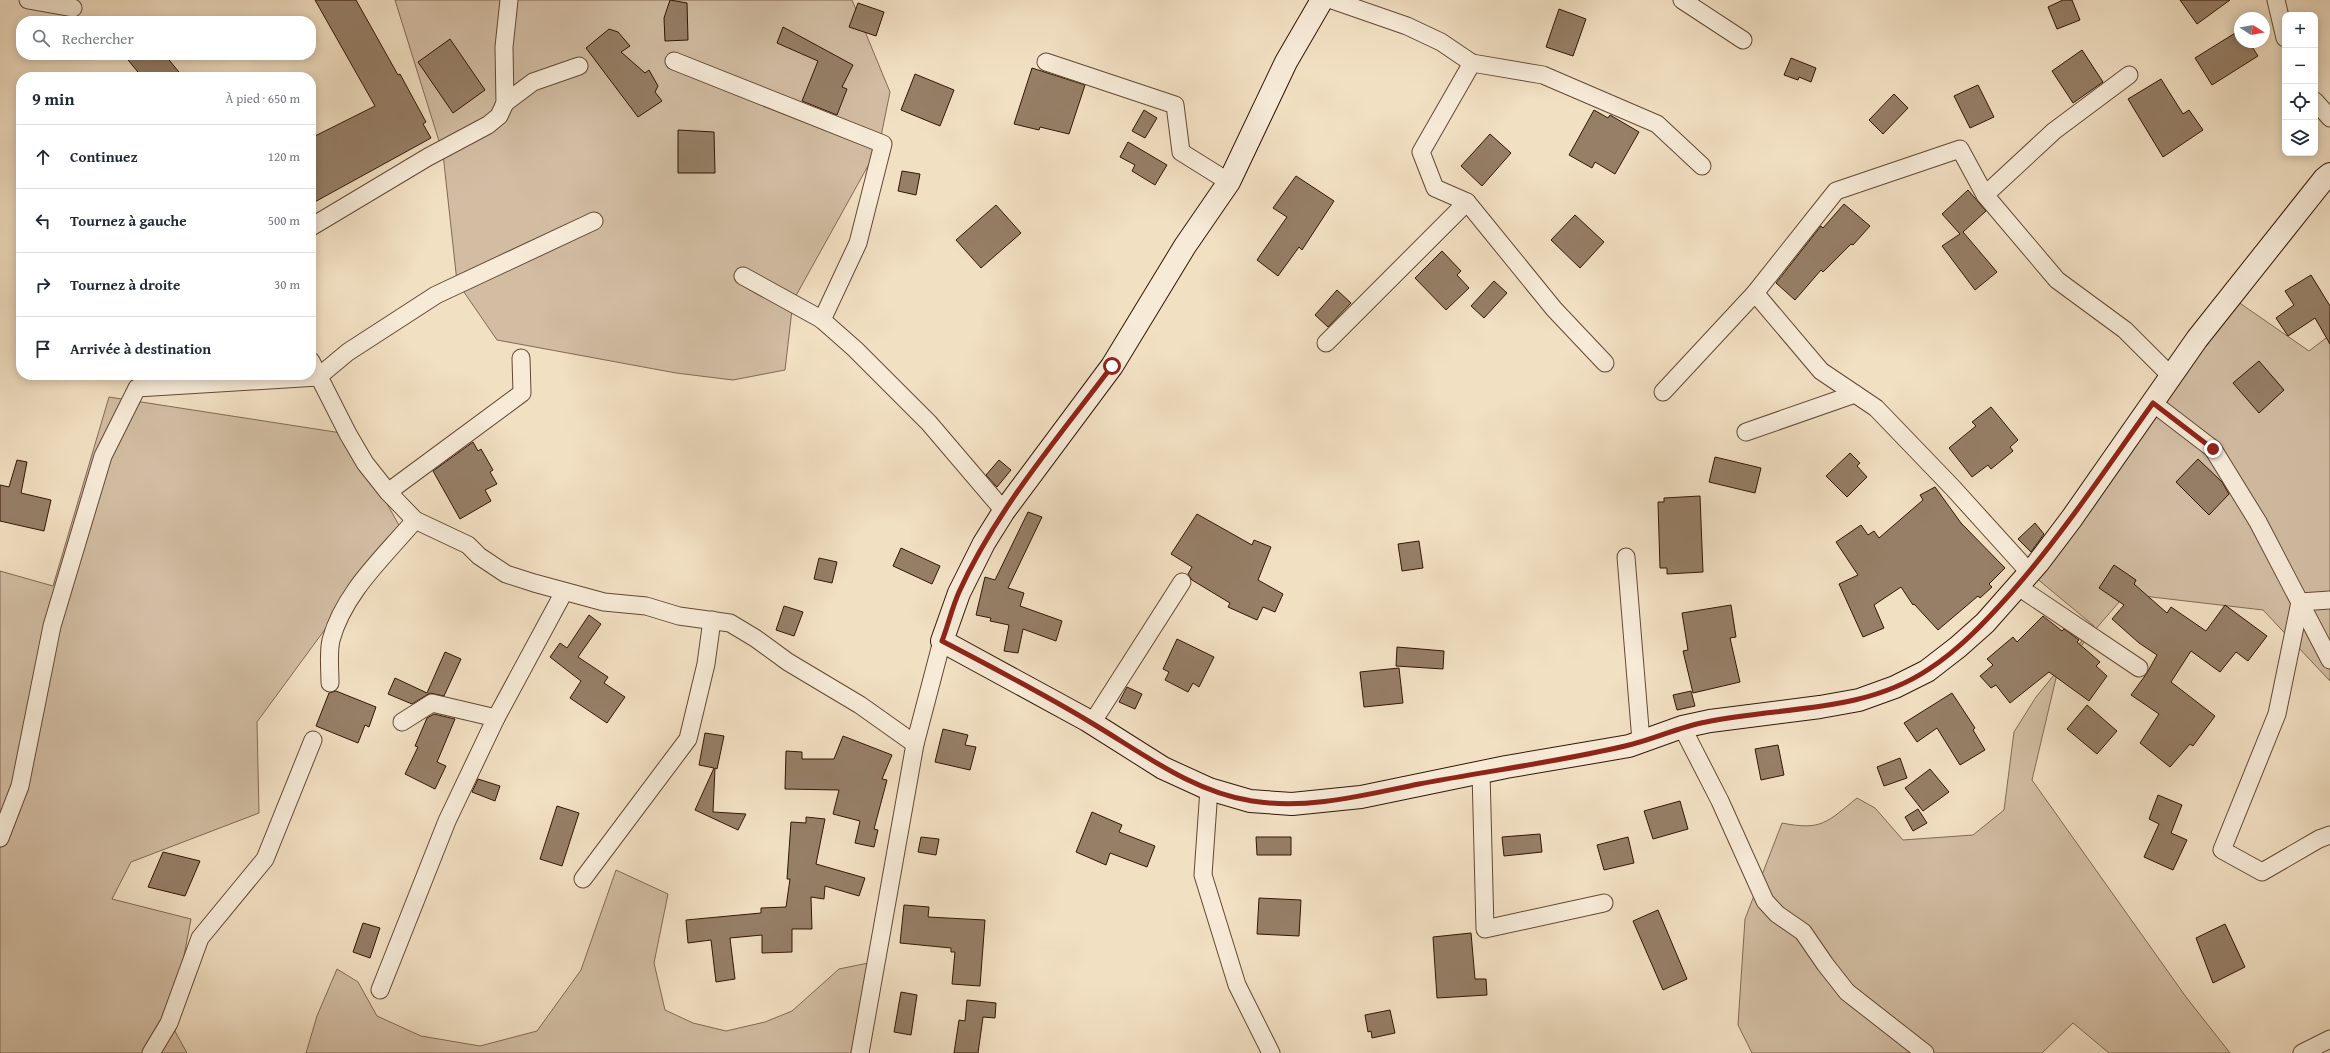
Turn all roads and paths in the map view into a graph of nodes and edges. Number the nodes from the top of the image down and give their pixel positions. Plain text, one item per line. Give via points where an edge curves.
1 (28, 0) edge
2 (509, 0) edge
3 (1322, 0) edge
4 (1332, 0) edge
5 (1682, 0) edge
6 (2276, 0) edge
7 (73, 8) dead end
8 (2282, 25) edge
9 (1744, 40) dead end
10 (674, 61) dead end
11 (1046, 62) dead end
12 (1472, 63) junction
13 (579, 66) dead end
14 (2129, 75) dead end
15 (505, 103) junction
16 (2318, 104) edge
17 (2330, 118) edge
18 (1702, 166) dead end
19 (2330, 174) edge
20 (1229, 182) junction
21 (1985, 195) junction
22 (1466, 202) junction
23 (594, 221) dead end
24 (316, 223) edge
25 (743, 276) dead end
26 (1755, 293) junction
27 (822, 320) junction
28 (1326, 343) dead end
29 (521, 358) dead end
30 (1605, 363) dead end
31 (316, 372) edge
32 (318, 377) junction
33 (2172, 377) junction
34 (269, 380) edge
35 (1663, 392) dead end
36 (1855, 394) junction
37 (2153, 403) junction
38 (1746, 432) dead end
39 (388, 492) junction
40 (1004, 512) junction
41 (415, 520) junction
42 (1626, 557) dead end
43 (2023, 579) junction
44 (1182, 582) dead end
45 (564, 592) junction
46 (2330, 600) edge
47 (2300, 602) junction
48 (712, 620) junction
49 (942, 641) junction
50 (2330, 660) edge
51 (2140, 668) dead end
52 (330, 683) dead end
53 (496, 718) junction
54 (402, 722) dead end
55 (1092, 723) junction
56 (1682, 727) junction
57 (313, 740) dead end
58 (1641, 741) junction
59 (915, 744) junction
60 (1481, 772) junction
61 (1209, 789) junction
62 (2330, 835) edge
63 (0, 838) edge
64 (584, 879) dead end
65 (1604, 903) dead end
66 (380, 990) dead end
67 (2330, 1040) edge
68 (151, 1053) edge
69 (860, 1053) edge
70 (1271, 1053) edge
71 (1925, 1053) edge
72 (2302, 1053) edge

1 - 7 street
2 - 15 street via 504,47
3 - 20 street via 1286,62
4 - 12 street via 1407,26 1441,42
5 - 9 street
6 - 8 street
10 - 27 street via 883,144 858,244
11 - 20 street via 1175,105 1181,152
12 - 18 street via 1543,75 1657,124
12 - 22 street via 1421,152 1435,188
13 - 15 street via 533,82
14 - 21 street via 2054,130
15 - 24 street via 499,116 488,125
16 - 17 street
19 - 33 street via 2197,339
20 - 40 street via 1184,246 1112,366
21 - 26 street via 1960,149 1836,192
21 - 33 street via 2057,280 2126,330
22 - 28 street
22 - 30 street via 1554,309
23 - 32 street via 436,295 348,352
25 - 27 street
26 - 35 street
26 - 36 street via 1822,371
27 - 40 street via 866,359 918,412
29 - 39 street via 522,393
31 - 32 street
32 - 39 street via 365,463
33 - 37 street
34 - 63 street via 137,388 103,456 52,626 20,786
36 - 38 street
36 - 43 street via 1876,408 1953,488
37 - 43 street via 2072,518
37 - 47 street via 2213,449 2258,522
39 - 41 street
40 - 49 street via 984,543 959,593
41 - 45 street via 468,545 479,556 506,574
41 - 52 street via 360,585 337,623 331,641
42 - 58 street
43 - 51 street
43 - 56 street via 1985,622 1958,647 1927,671 1896,687 1859,700
44 - 55 street
45 - 48 street via 604,602 646,606 679,616
45 - 53 street
46 - 47 street
47 - 50 street
47 - 62 street via 2277,714 2222,850 2262,872
48 - 59 street via 730,624 755,638 788,662 860,705
48 - 64 street via 706,664 688,739
49 - 55 street
49 - 59 street
53 - 54 street via 432,703
53 - 66 street via 447,821
55 - 61 street via 1163,768
56 - 58 street
56 - 71 street via 1720,801 1766,901 1777,914 1803,932 1847,992
57 - 68 street via 266,859 200,938 169,1023
58 - 60 street via 1622,747
59 - 69 street
60 - 61 street via 1361,797 1292,804 1250,801
60 - 65 street via 1485,929
61 - 70 street via 1203,875 1237,985
67 - 72 street

